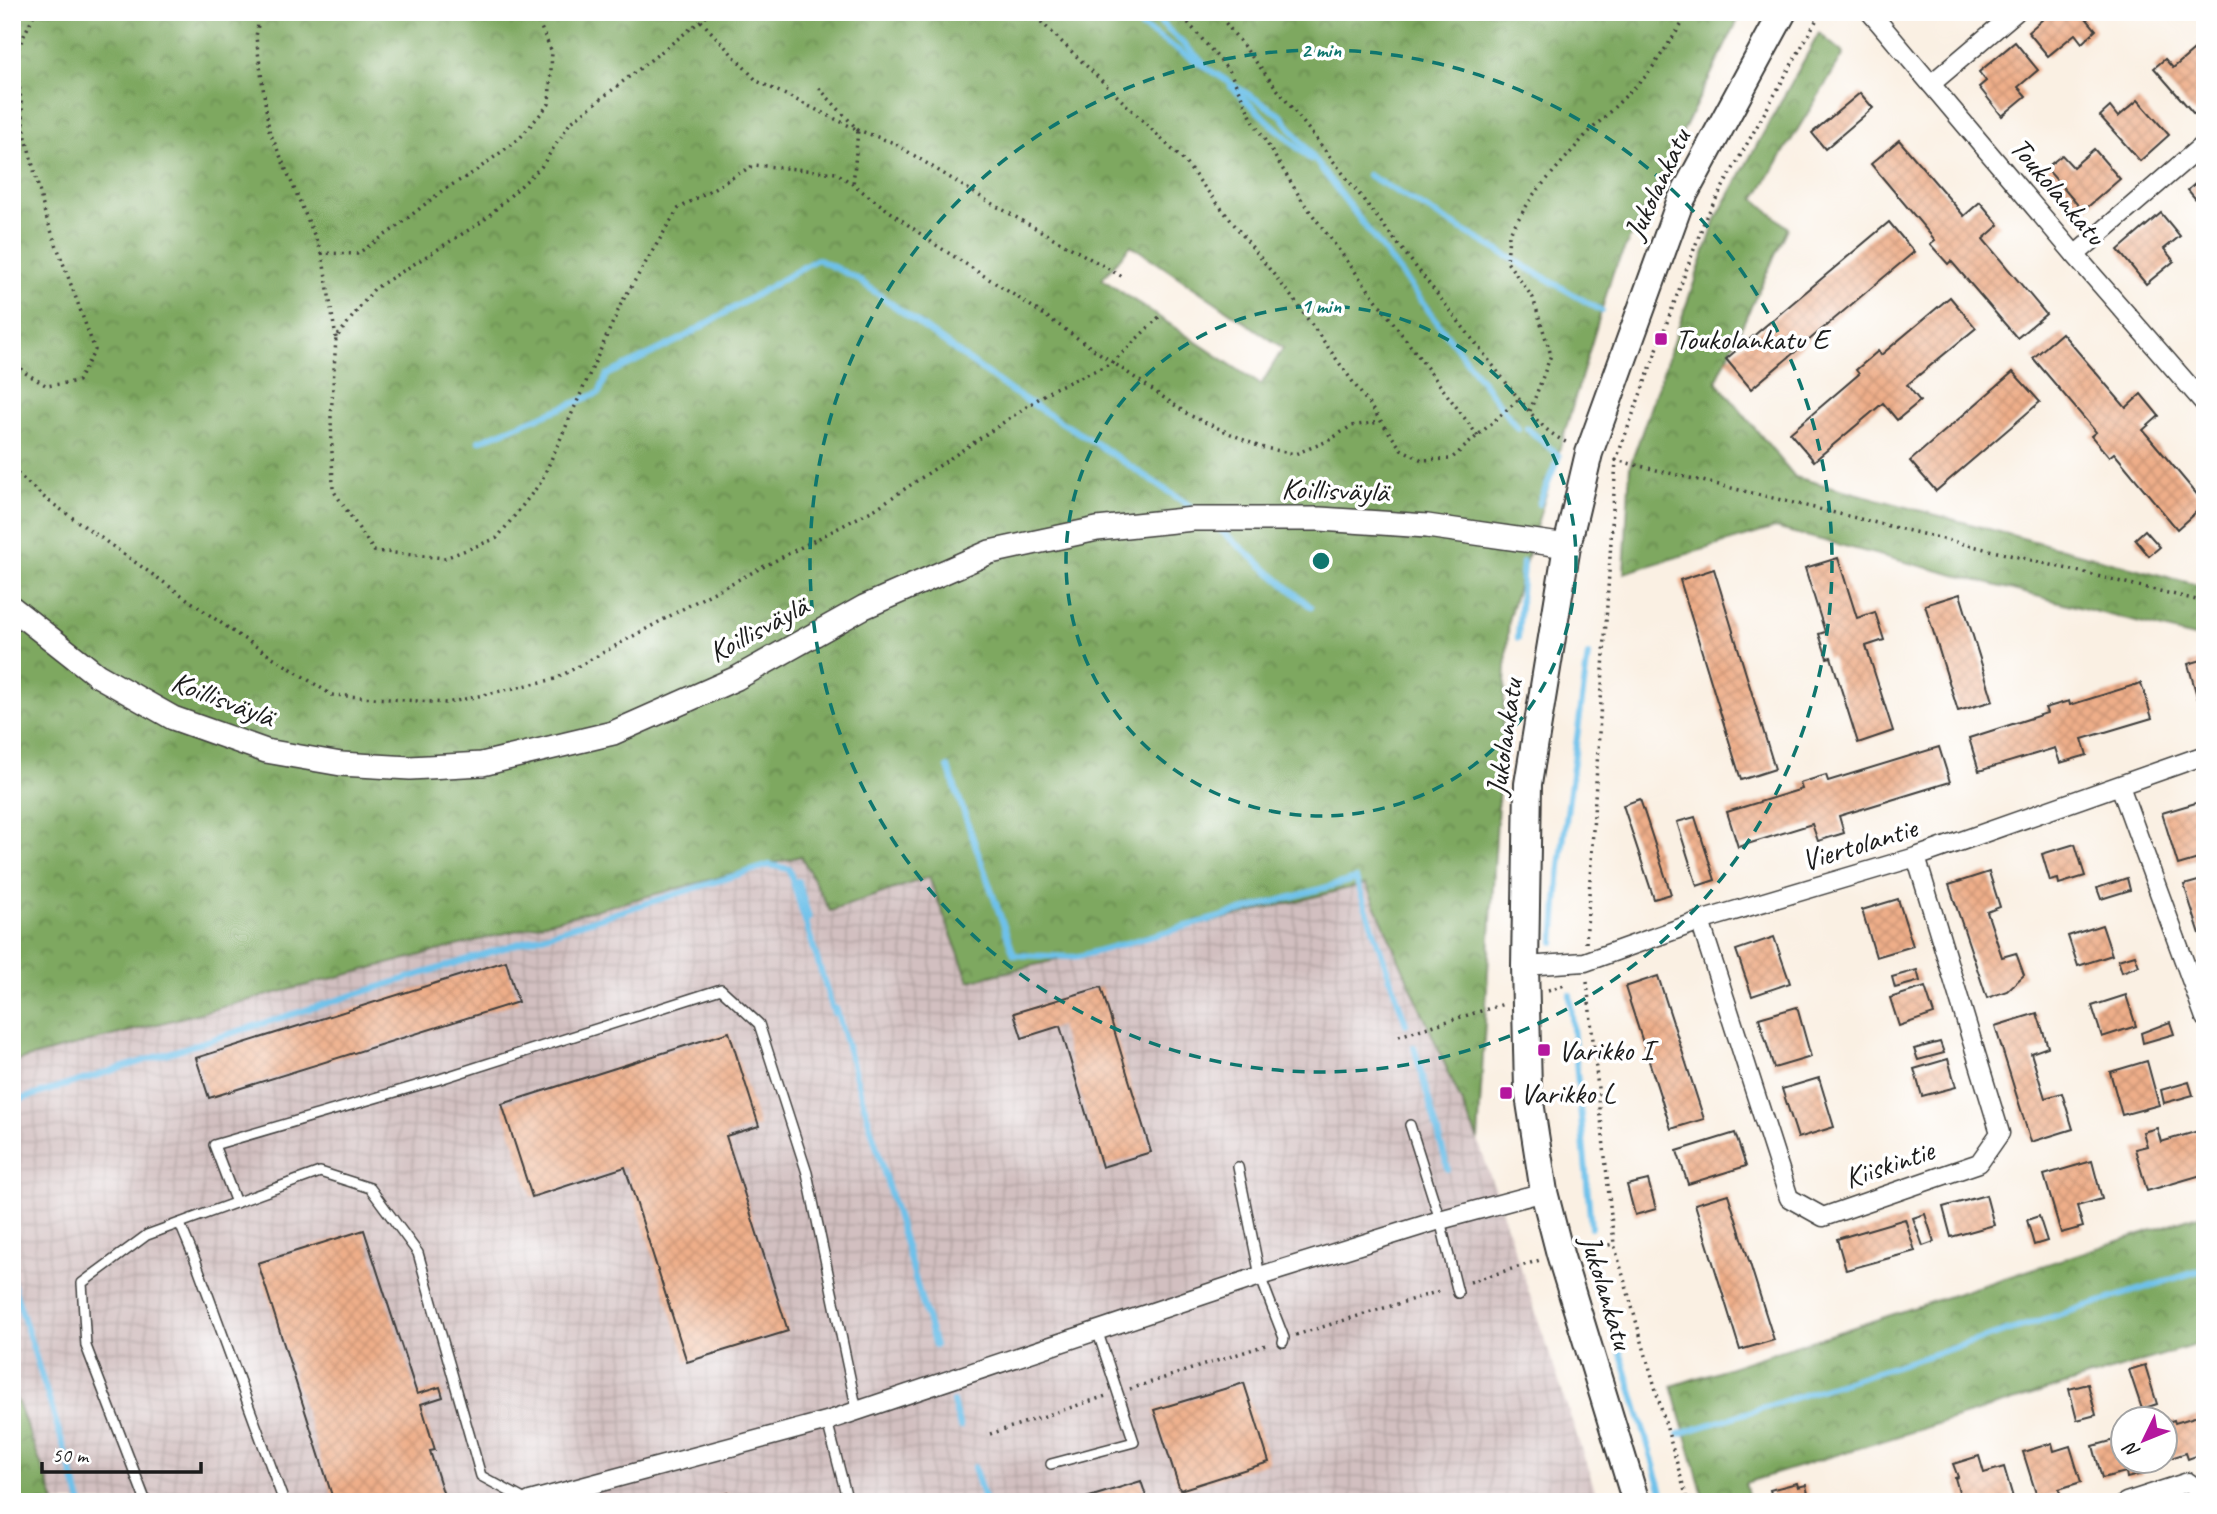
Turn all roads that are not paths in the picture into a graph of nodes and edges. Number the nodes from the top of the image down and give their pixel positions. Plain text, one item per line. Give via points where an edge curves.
1 (1783, 12) edge
2 (1870, 12) edge
3 (2016, 12) edge
4 (1931, 84) junction
5 (2205, 143) edge
6 (2075, 256) junction
7 (2205, 404) edge
8 (1567, 546) junction
9 (12, 608) edge
10 (2205, 755) edge
11 (2120, 786) junction
12 (1916, 857) junction
13 (1699, 921) junction
14 (1525, 966) junction
15 (2205, 1018) edge
16 (1410, 1125) dead end
17 (1238, 1167) dead end
18 (1544, 1192) junction
19 (236, 1203) junction
20 (1440, 1220) junction
21 (180, 1224) junction
22 (1260, 1276) junction
23 (1458, 1293) dead end
24 (1097, 1331) junction
25 (1283, 1342) dead end
26 (857, 1411) junction
27 (827, 1421) junction
28 (1051, 1464) dead end
29 (2205, 1494) edge
30 (530, 1501) edge
31 (146, 1502) edge
32 (284, 1502) edge
33 (848, 1502) edge
34 (1636, 1502) edge
35 (2126, 1502) edge

1 - 8 main road, Jukolankatu via 1680,202 1589,453
2 - 4 street, Toukolankatu
3 - 4 street
4 - 6 street, Toukolankatu
5 - 6 street
6 - 7 street, Toukolankatu
8 - 9 street, Koillisväylä via 1427,526 1320,519 1193,519 1097,529 990,552 863,607 737,678 614,733 482,764 410,768 341,764 266,751 173,718 97,675
8 - 14 main road, Jukolankatu via 1528,784
10 - 11 street, Viertolantie
11 - 12 street, Viertolantie
11 - 15 street
12 - 13 street, Viertolantie
12 - 13 street, Kiiskintie via 2000,1133 1979,1163 1823,1217 1789,1198
13 - 14 street, Viertolantie via 1586,970
14 - 18 main road, Jukolankatu via 1528,1089
16 - 20 lane
17 - 22 lane
18 - 20 street
18 - 34 main road, Jukolankatu
19 - 21 lane
19 - 26 lane via 214,1145 721,989 760,1024 807,1173
19 - 30 lane via 320,1172 370,1188 418,1254 481,1476
20 - 22 street
20 - 23 lane
21 - 31 lane via 146,1235 82,1283 86,1346
21 - 32 lane
22 - 24 street
22 - 25 lane
24 - 26 street
24 - 28 lane via 1134,1442
26 - 27 street
27 - 30 street
27 - 33 lane
29 - 35 street via 2188,1482

